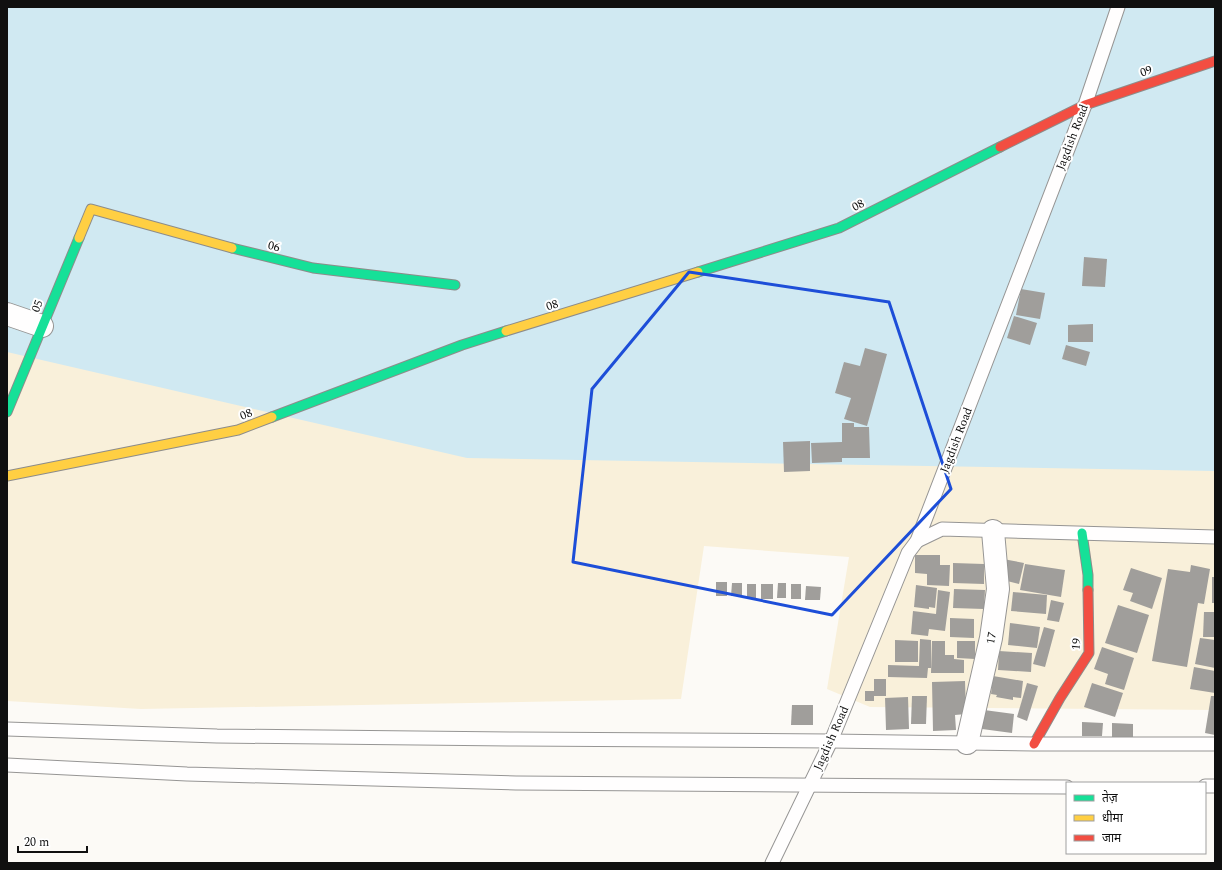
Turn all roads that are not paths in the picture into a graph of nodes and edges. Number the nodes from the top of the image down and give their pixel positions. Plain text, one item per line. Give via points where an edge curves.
1 (1118, 7) edge
2 (1215, 61) edge
3 (1085, 104) junction
4 (91, 209) joint
5 (455, 285) dead end
6 (7, 314) edge
7 (42, 326) junction
8 (7, 412) edge
9 (7, 476) edge
10 (993, 531) junction
11 (1082, 533) junction
12 (1215, 537) edge
13 (917, 541) junction
14 (7, 729) edge
15 (831, 740) junction
16 (967, 743) junction
17 (1034, 744) junction
18 (1215, 744) edge
19 (7, 765) edge
20 (810, 784) junction
21 (1066, 786) edge
22 (772, 863) edge

1 - 3 lane, Jagdish Road
2 - 3 street, 09
3 - 9 street, 08 via 839,228 462,345 238,430
3 - 13 lane, Jagdish Road
4 - 5 street, 06 via 207,242 313,268
4 - 7 street, 05
6 - 7 street
7 - 8 street, 05
10 - 11 lane
10 - 13 lane via 942,530
10 - 16 street, 17 via 998,589 991,638
11 - 12 lane
11 - 17 street, 19 via 1088,575 1089,653
13 - 15 lane, Jagdish Road via 908,553
14 - 15 lane via 217,736
15 - 16 lane
15 - 20 lane, Jagdish Road
16 - 17 lane
17 - 18 lane
19 - 20 lane via 187,774 516,783
20 - 21 lane
20 - 22 lane, Jagdish Road

